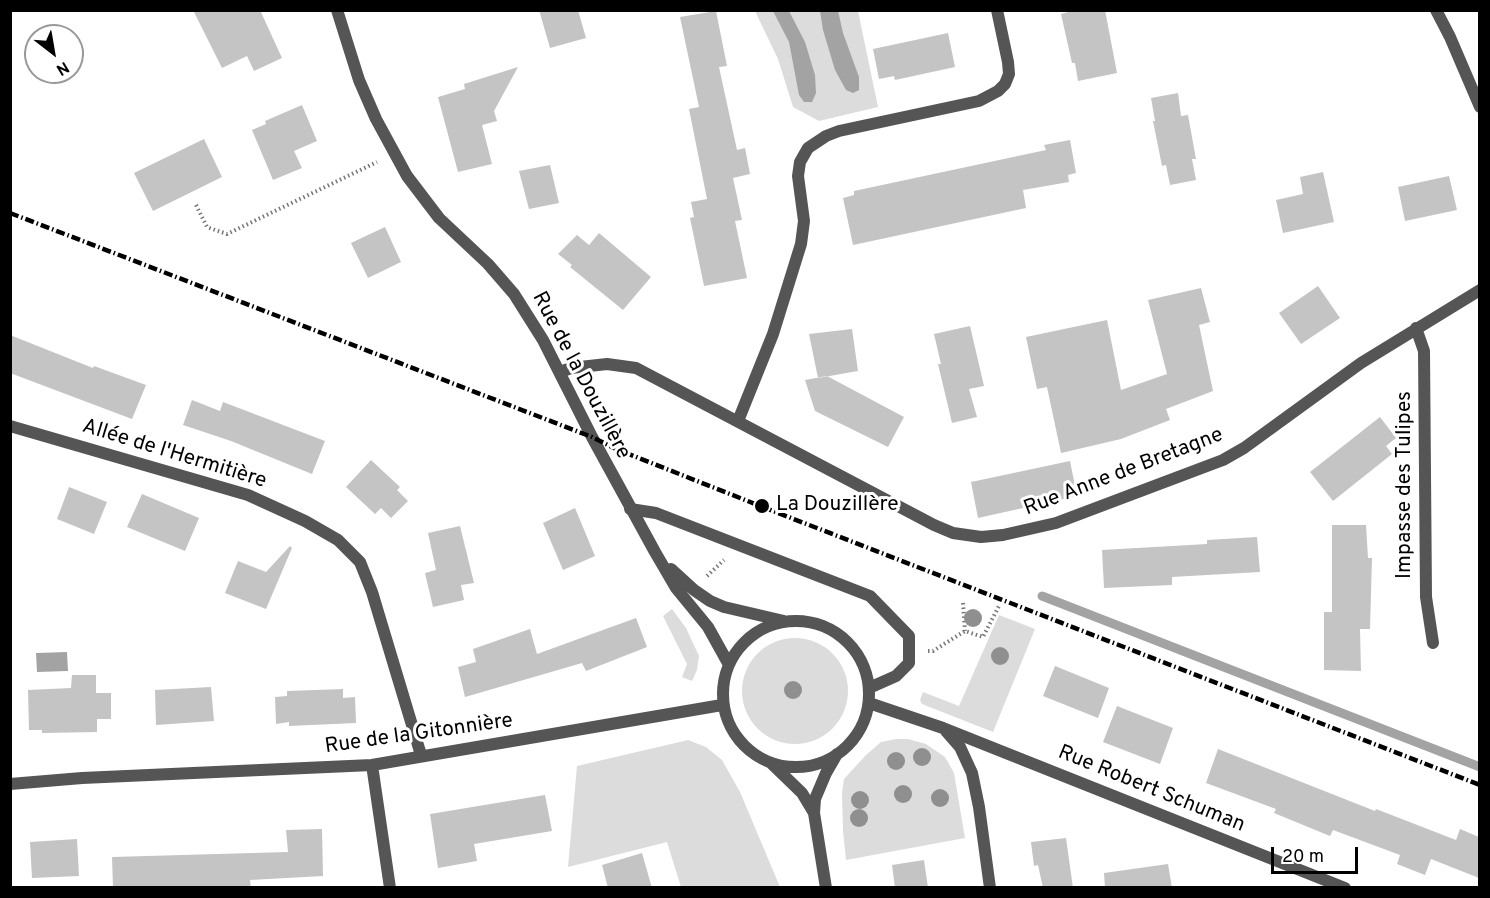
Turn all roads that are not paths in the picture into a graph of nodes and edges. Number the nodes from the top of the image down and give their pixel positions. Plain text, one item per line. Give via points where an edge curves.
1 (337, 10) edge
2 (997, 10) edge
3 (1436, 10) edge
4 (1479, 107) edge
5 (1479, 290) edge
6 (1416, 328) junction
7 (560, 372) junction
8 (738, 421) junction
9 (10, 426) edge
10 (630, 509) junction
11 (655, 552) junction
12 (785, 621) junction
13 (1433, 643) dead end
14 (728, 663) junction
15 (869, 688) junction
16 (869, 703) junction
17 (722, 705) junction
18 (943, 728) junction
19 (838, 753) junction
20 (421, 756) junction
21 (770, 762) junction
22 (372, 765) junction
23 (10, 784) edge
24 (814, 813) junction
25 (390, 888) edge
26 (826, 888) edge
27 (990, 888) edge
28 (1345, 888) edge

1 - 7 street, Rue de la Douzillère via 359,80 394,155 419,194 514,294
2 - 8 street via 1009,74 998,91 979,101 839,131 808,148 798,176 804,221 801,244 773,334
3 - 4 street
5 - 6 street, Rue Anne de Bretagne
6 - 8 street, Rue Anne de Bretagne via 1223,460 1056,523 1003,535 953,533
6 - 13 street, Impasse des Tulipes via 1424,351 1426,597
7 - 8 street, Rue Anne de Bretagne via 607,364 636,368
7 - 10 street, Rue de la Douzillère
9 - 20 street, Allée de l'Hermitière via 248,495 338,540 360,562 372,592
10 - 11 street, Rue de la Douzillère
10 - 15 street via 656,513 870,596 909,636 909,663 896,676
11 - 12 street, Rue de la Douzillère via 710,602
11 - 14 street, Rue de la Douzillère via 676,588 708,627
12 - 14 street via 760,629 742,642
12 - 15 street via 809,621 832,629 850,644 864,664
14 - 17 street via 722,683
15 - 16 street
16 - 18 street, Rue Robert Schuman
16 - 19 street via 862,726
17 - 20 street, Rue de la Gitonnière
17 - 21 street via 729,727 742,745
18 - 27 street via 960,747 972,773
18 - 28 street, Rue Robert Schuman
19 - 21 street via 806,767
19 - 24 street via 820,785
20 - 22 street, Rue de la Gitonnière
21 - 24 street via 802,793
22 - 23 street, Rue de la Gitonnière
22 - 25 street
24 - 26 street

